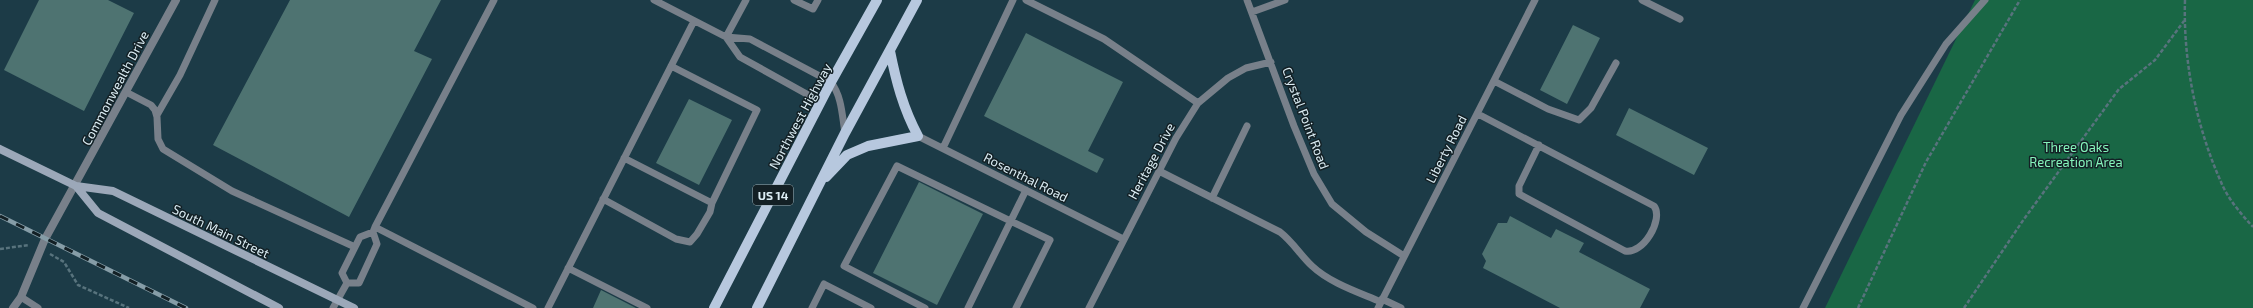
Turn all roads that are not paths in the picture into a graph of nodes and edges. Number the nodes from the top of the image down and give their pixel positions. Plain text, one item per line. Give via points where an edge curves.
1 (176, 0) edge
2 (215, 0) edge
3 (494, 0) edge
4 (654, 0) edge
5 (746, 0) edge
6 (794, 0) edge
7 (818, 0) edge
8 (877, 0) edge
9 (917, 0) edge
10 (1013, 0) edge
11 (1026, 0) edge
12 (1247, 0) edge
13 (1286, 0) edge
14 (1536, 0) edge
15 (1642, 0) edge
16 (1985, 0) edge
17 (1252, 12) junction
18 (1680, 19) dead end
19 (694, 21) junction
20 (726, 37) junction
21 (890, 51) junction
22 (1271, 62) junction
23 (1616, 63) dead end
24 (671, 66) junction
25 (1494, 81) junction
26 (831, 82) junction
27 (126, 92) junction
28 (821, 102) junction
29 (1198, 103) junction
30 (1478, 114) junction
31 (157, 115) junction
32 (1247, 126) dead end
33 (844, 132) junction
34 (918, 136) junction
35 (1539, 145) junction
36 (943, 148) junction
37 (0, 149) edge
38 (624, 158) junction
39 (1159, 171) junction
40 (819, 185) junction
41 (76, 186) junction
42 (1026, 190) junction
43 (1212, 198) junction
44 (603, 199) junction
45 (712, 203) junction
46 (1011, 220) junction
47 (374, 230) junction
48 (1123, 239) junction
49 (355, 247) junction
50 (1404, 256) junction
51 (568, 268) junction
52 (347, 283) junction
53 (21, 297) junction
54 (337, 299) junction
55 (1380, 303) edge
56 (13, 308) edge
57 (38, 308) edge
58 (279, 308) edge
59 (333, 308) edge
60 (354, 308) edge
61 (533, 308) edge
62 (548, 308) edge
63 (647, 308) edge
64 (714, 308) edge
65 (757, 308) edge
66 (812, 308) edge
67 (871, 308) edge
68 (925, 308) edge
69 (968, 308) edge
70 (1016, 308) edge
71 (1089, 308) edge
72 (1401, 308) edge
73 (1803, 308) edge

1 - 27 street, Commonwealth Drive
2 - 31 lane via 180,75
3 - 47 lane
4 - 19 lane
5 - 20 lane
6 - 7 lane via 813,9
8 - 26 main road, Northwest Highway / US 14
9 - 21 main road, US 14
10 - 36 lane
11 - 29 lane via 1104,39
12 - 17 lane, Crystal Point Road
13 - 17 lane
14 - 25 lane, Liberty Road
15 - 18 lane
16 - 73 lane via 1946,44 1901,114
17 - 22 lane, Crystal Point Road
19 - 20 lane
19 - 24 lane
20 - 26 lane via 750,39
20 - 28 lane via 740,57
21 - 33 main road, US 14
21 - 34 main road via 899,94
22 - 29 lane, Heritage Drive via 1246,68 1228,78
22 - 50 lane, Crystal Point Road via 1314,174 1332,204 1366,232
23 - 25 lane via 1591,108 1579,120 1548,109
24 - 38 lane
24 - 45 lane via 757,110
25 - 30 lane, Liberty Road
26 - 28 main road, Northwest Highway / US 14
26 - 33 lane via 838,91
27 - 31 lane via 151,105
27 - 41 street, Commonwealth Drive
28 - 64 main road, Northwest Highway / US 14
29 - 39 lane, Heritage Drive
30 - 35 lane
30 - 50 lane, Liberty Road
31 - 49 lane via 158,138 163,149 232,191
32 - 43 lane
33 - 40 main road, US 14
34 - 36 lane, Rosenthal Road
34 - 40 main road via 868,146 847,155
35 - 35 lane via 1654,206 1657,219 1642,246 1635,251 1625,251 1519,194 1519,186
36 - 42 lane, Rosenthal Road
37 - 41 street, South Main Street
38 - 44 lane
38 - 45 lane
39 - 43 lane
39 - 48 lane, Heritage Drive
40 - 65 main road, US 14
41 - 53 street, Commonwealth Drive via 40,250
41 - 54 street, South Main Street via 113,190
41 - 58 street, South Main Street via 98,213
42 - 46 lane
42 - 48 lane, Rosenthal Road
43 - 55 lane via 1280,232 1292,241 1311,266
44 - 45 lane via 676,239 690,242 705,222
44 - 51 lane
46 - 68 lane via 897,166 844,266
46 - 69 lane
46 - 70 lane via 1050,240
47 - 49 lane via 360,237
47 - 52 lane via 377,244 359,283
47 - 61 lane
48 - 71 lane, Heritage Drive
49 - 52 lane via 342,273
50 - 55 lane, Liberty Road
51 - 62 lane
51 - 63 lane
52 - 54 lane
53 - 56 street, Commonwealth Drive
53 - 57 lane
54 - 59 lane
54 - 60 street, South Main Street
55 - 72 lane
66 - 67 lane via 824,284

